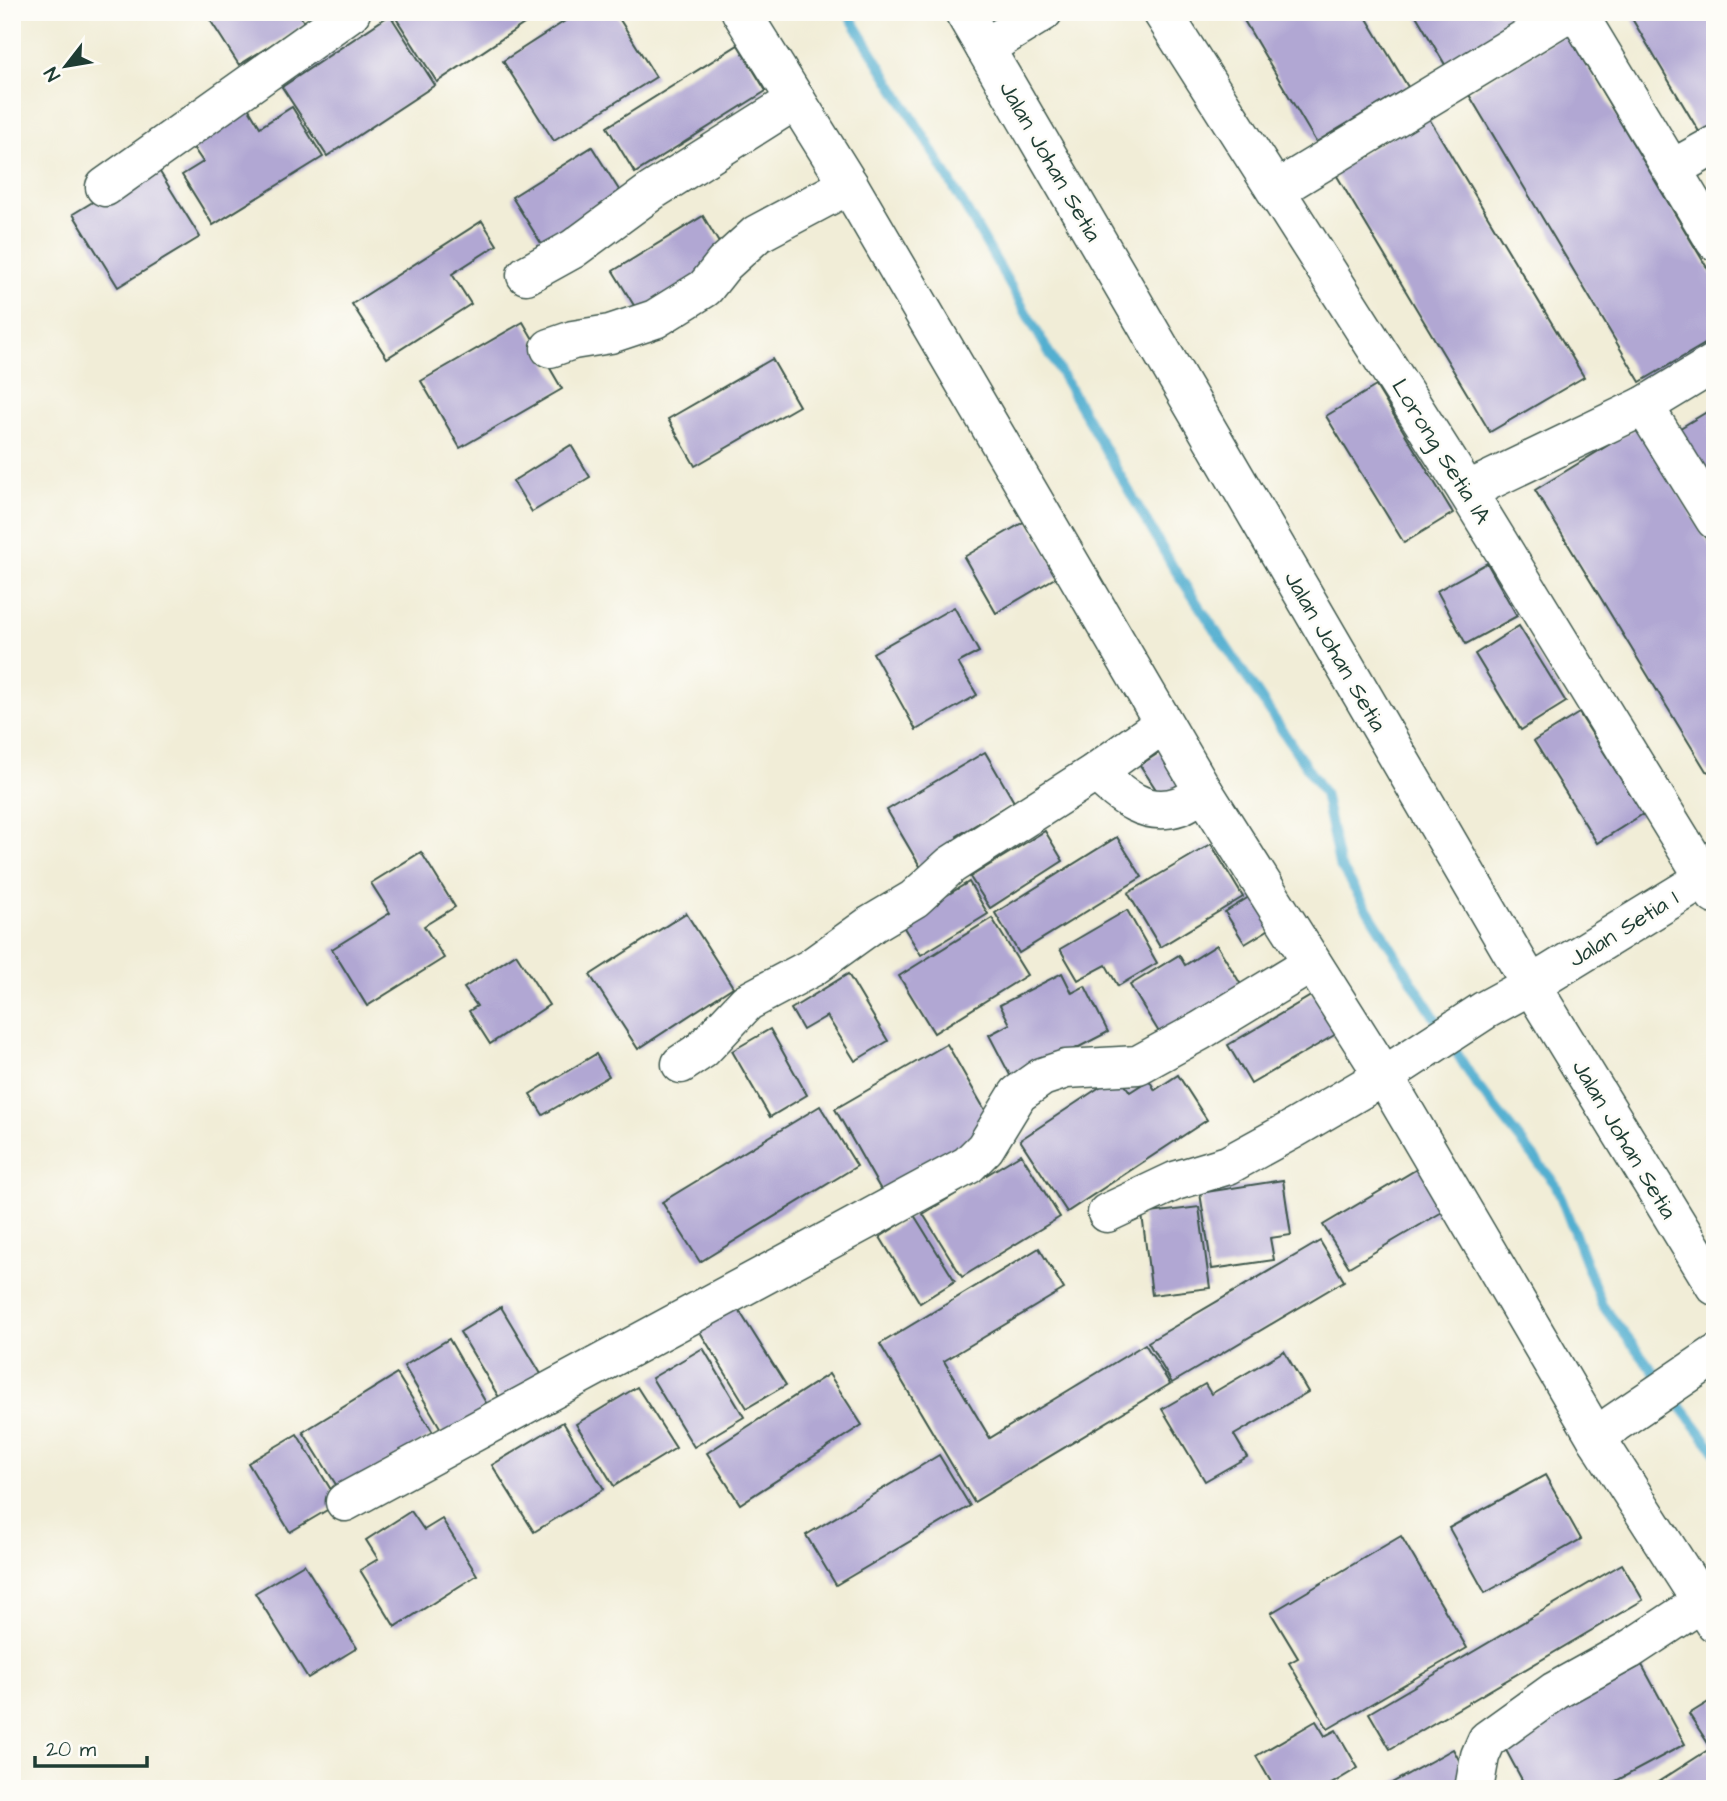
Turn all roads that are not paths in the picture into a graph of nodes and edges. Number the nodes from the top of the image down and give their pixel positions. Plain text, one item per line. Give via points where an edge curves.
1 (351, 12) edge
2 (741, 12) edge
3 (964, 12) edge
4 (1043, 12) edge
5 (1162, 12) edge
6 (1569, 12) edge
7 (1577, 12) edge
8 (985, 48) junction
9 (796, 100) junction
10 (1715, 145) edge
11 (1672, 169) junction
12 (849, 185) junction
13 (105, 187) dead end
14 (1276, 190) junction
15 (1715, 241) edge
16 (526, 275) dead end
17 (550, 348) dead end
18 (1715, 363) edge
19 (1644, 406) junction
20 (1467, 491) junction
21 (1715, 520) edge
22 (1163, 724) junction
23 (1096, 772) junction
24 (1204, 792) junction
25 (1711, 882) edge
26 (1312, 963) junction
27 (1531, 985) junction
28 (681, 1064) dead end
29 (1392, 1070) junction
30 (1107, 1213) dead end
31 (1715, 1286) edge
32 (1708, 1359) edge
33 (1606, 1431) junction
34 (345, 1502) dead end
35 (1708, 1613) edge
36 (1474, 1789) edge

1 - 13 street
2 - 9 street
3 - 8 street, Jalan Johan Setia
4 - 8 street
5 - 14 street, Lorong Setia 1A
6 - 14 street
7 - 11 street
8 - 27 street, Jalan Johan Setia
9 - 12 street
9 - 16 street
10 - 11 street
11 - 15 street
12 - 17 street via 757,234 705,288 655,319
12 - 22 street
14 - 20 street, Lorong Setia 1A
18 - 19 street
19 - 20 street
19 - 21 street
20 - 25 street, Lorong Setia 1A
22 - 23 street
22 - 24 street
23 - 24 street via 1123,797 1150,810 1180,806
23 - 28 street via 951,865 914,899 811,968 747,1002 702,1050
24 - 26 street
25 - 27 street, Jalan Setia 1
26 - 29 street
26 - 34 street via 1138,1065 1066,1069 1042,1077 1018,1094 985,1148 968,1165
27 - 29 street, Jalan Setia 1
27 - 31 street, Jalan Johan Setia
29 - 30 street, Jalan Setia 1 via 1228,1165 1175,1181
29 - 33 street
32 - 33 street
33 - 35 street
35 - 36 street via 1555,1691 1487,1740

